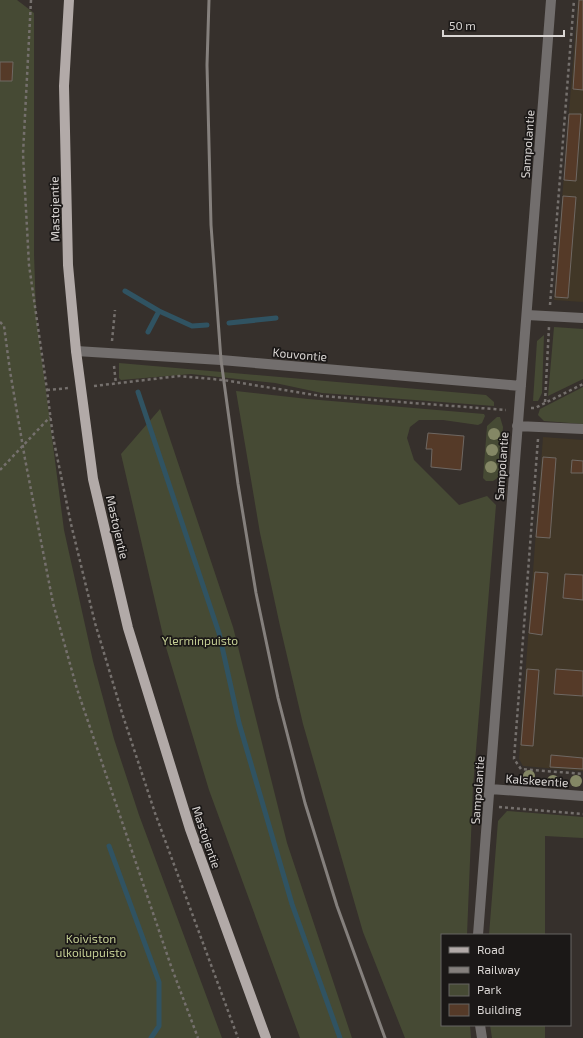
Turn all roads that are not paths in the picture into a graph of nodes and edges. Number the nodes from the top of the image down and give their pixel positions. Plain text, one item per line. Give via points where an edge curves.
1 (69, 0) edge
2 (551, 0) edge
3 (527, 315) junction
4 (583, 318) edge
5 (76, 350) junction
6 (520, 386) junction
7 (517, 426) junction
8 (583, 429) edge
9 (490, 790) junction
10 (583, 796) edge
11 (478, 934) edge
12 (480, 1026) edge
13 (266, 1038) edge
14 (482, 1038) edge

1 - 5 main road, Mastojentie via 64,86 68,265
2 - 3 street, Sampolantie
3 - 4 street
3 - 6 street, Sampolantie
5 - 6 street, Kouvontie
5 - 13 main road, Mastojentie via 93,478 128,628 190,829
6 - 7 street, Sampolantie
7 - 8 street
7 - 9 street, Sampolantie
9 - 10 street, Kalskeentie
9 - 11 street, Sampolantie
12 - 14 street

